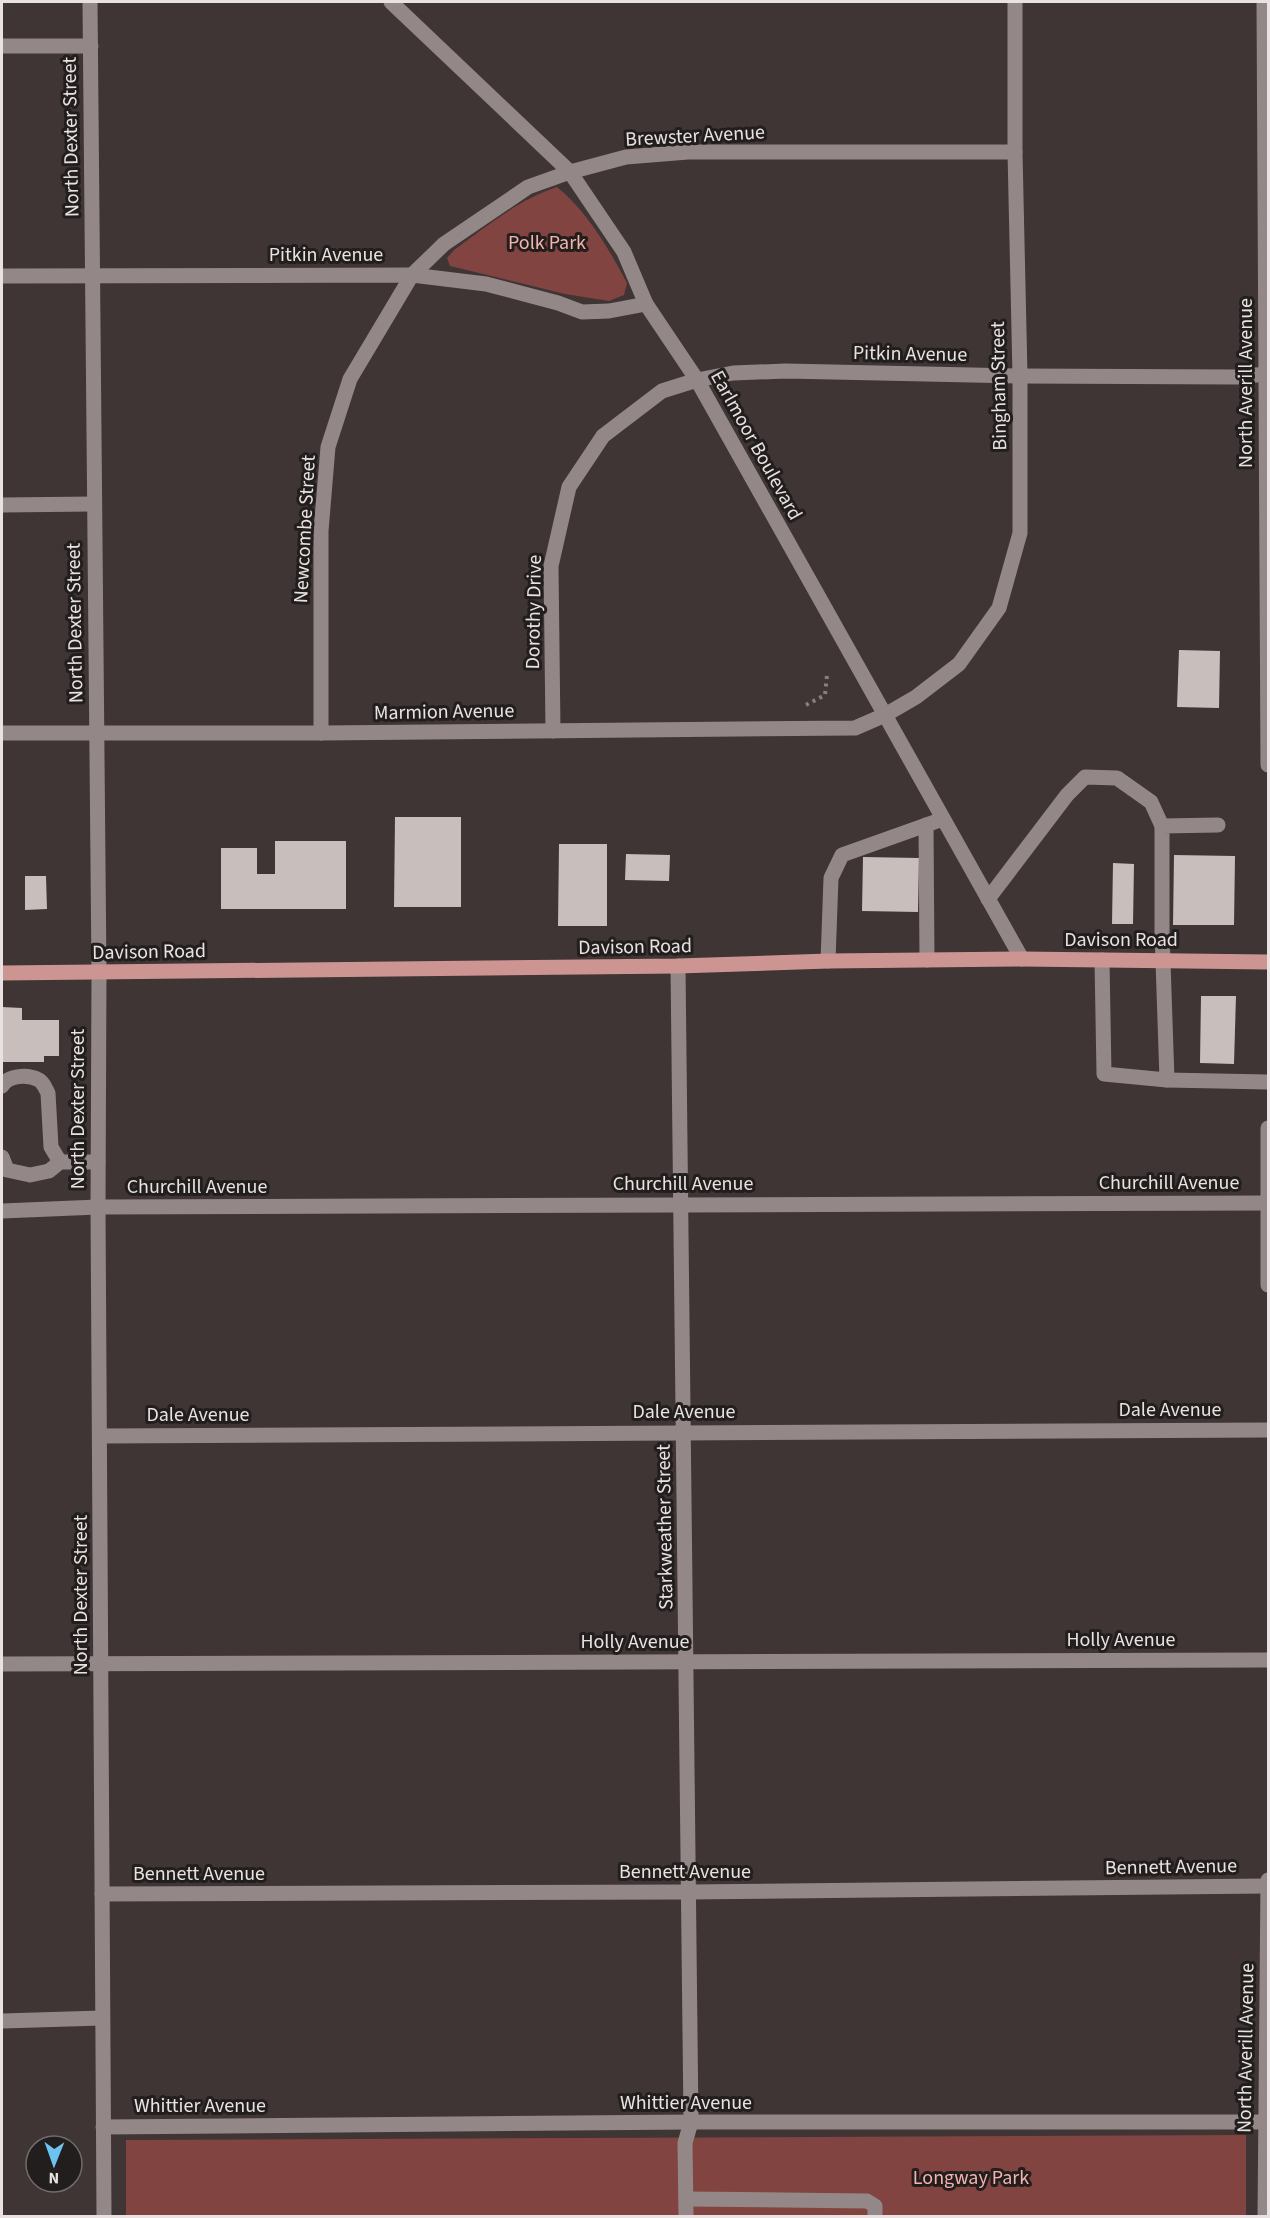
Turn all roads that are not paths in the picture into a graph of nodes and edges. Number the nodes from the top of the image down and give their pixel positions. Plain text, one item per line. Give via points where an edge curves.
1 (90, 2) edge
2 (392, 2) edge
3 (1015, 2) edge
4 (1264, 2) edge
5 (2, 46) edge
6 (91, 46) junction
7 (1014, 152) junction
8 (570, 172) junction
9 (1267, 204) edge
10 (412, 275) junction
11 (2, 276) edge
12 (93, 276) junction
13 (646, 304) junction
14 (1266, 374) junction
15 (1020, 376) junction
16 (697, 380) junction
17 (93, 504) junction
18 (2, 505) edge
19 (885, 715) junction
20 (553, 731) junction
21 (96, 732) junction
22 (2, 733) edge
23 (321, 733) junction
24 (1269, 765) edge
25 (943, 819) junction
26 (926, 825) junction
27 (1218, 825) dead end
28 (1162, 826) junction
29 (988, 899) junction
30 (1022, 959) junction
31 (927, 960) junction
32 (1102, 960) junction
33 (1164, 960) junction
34 (828, 961) junction
35 (1269, 962) edge
36 (678, 966) junction
37 (99, 972) junction
38 (2, 973) edge
39 (1167, 1080) junction
40 (1269, 1082) edge
41 (2, 1086) edge
42 (1269, 1128) edge
43 (2, 1157) edge
44 (60, 1162) junction
45 (98, 1162) junction
46 (1268, 1203) edge
47 (681, 1204) junction
48 (98, 1207) junction
49 (2, 1211) edge
50 (1269, 1285) edge
51 (1269, 1430) edge
52 (684, 1432) junction
53 (101, 1436) junction
54 (1269, 1660) edge
55 (686, 1662) junction
56 (2, 1664) edge
57 (101, 1664) junction
58 (1269, 1880) edge
59 (1268, 1886) edge
60 (688, 1892) junction
61 (102, 1894) junction
62 (102, 2018) junction
63 (2, 2021) edge
64 (691, 2122) junction
65 (1267, 2122) edge
66 (103, 2127) junction
67 (686, 2199) junction
68 (104, 2217) edge
69 (686, 2217) edge
70 (875, 2217) edge
71 (1265, 2217) edge

1 - 6 street, North Dexter Street
2 - 8 street, Earlmoor Boulevard
3 - 7 street, Bingham Street
4 - 9 street, North Averill Avenue
5 - 6 street
6 - 12 street, North Dexter Street
7 - 8 street, Brewster Avenue via 688,152 626,157
7 - 15 street, Bingham Street
8 - 10 street, Brewster Avenue via 528,187 444,243
8 - 13 street, Earlmoor Boulevard via 624,252
9 - 14 street, North Averill Avenue
10 - 12 street, Pitkin Avenue
10 - 13 street, Pitkin Avenue via 486,284 582,312
10 - 23 street, Newcombe Street via 350,379 328,447 321,531
11 - 12 street, Pitkin Avenue
12 - 17 street, North Dexter Street
13 - 16 street, Earlmoor Boulevard
14 - 15 street, Pitkin Avenue
14 - 24 street, North Averill Avenue
15 - 16 street, Pitkin Avenue via 786,371 733,373
15 - 19 street, Bingham Street via 1020,533 999,608 959,664
16 - 19 street, Earlmoor Boulevard
16 - 20 street, Dorothy Drive via 662,391 603,436 569,487 551,566
17 - 18 street
17 - 21 street, North Dexter Street
19 - 20 street, Marmion Avenue via 855,728
19 - 25 street, Earlmoor Boulevard
20 - 23 street, Marmion Avenue
21 - 22 street, Marmion Avenue
21 - 23 street, Marmion Avenue
21 - 37 street, North Dexter Street
25 - 26 street
25 - 29 street, Earlmoor Boulevard
26 - 31 street
26 - 34 street via 842,855 831,878
27 - 28 street
28 - 29 street via 1150,802 1117,778 1085,777 1066,795
28 - 33 street
29 - 30 street, Earlmoor Boulevard
30 - 31 main road, Davison Road
30 - 32 main road, Davison Road
31 - 34 main road, Davison Road
32 - 33 main road, Davison Road
32 - 39 street via 1104,1074
33 - 35 main road, Davison Road
33 - 39 street
34 - 36 main road, Davison Road
36 - 37 main road, Davison Road
36 - 47 street, Starkweather Street
37 - 38 main road, Davison Road
37 - 45 street, North Dexter Street
39 - 40 street
41 - 44 street via 15,1077 38,1079 44,1085 48,1093 51,1147
42 - 46 street
43 - 44 street via 7,1170 30,1175 49,1171
44 - 45 street
45 - 48 street, North Dexter Street
46 - 47 street, Churchill Avenue
46 - 50 street
47 - 48 street, Churchill Avenue
47 - 52 street, Starkweather Street
48 - 49 street, Churchill Avenue
48 - 53 street, North Dexter Street
51 - 52 street, Dale Avenue
52 - 53 street, Dale Avenue
52 - 55 street, Starkweather Street
53 - 57 street, North Dexter Street
54 - 55 street, Holly Avenue
55 - 57 street, Holly Avenue
55 - 60 street, Starkweather Street
56 - 57 street, Holly Avenue
57 - 61 street, North Dexter Street
58 - 59 street, North Averill Avenue
59 - 60 street, Bennett Avenue
59 - 65 street, North Averill Avenue
60 - 61 street, Bennett Avenue
60 - 64 street, Starkweather Street
61 - 62 street, North Dexter Street
62 - 63 street
62 - 66 street, North Dexter Street
64 - 65 street, Whittier Avenue
64 - 66 street, Whittier Avenue
64 - 67 street, Starkweather Street via 685,2143
65 - 71 street, North Averill Avenue
66 - 68 street, North Dexter Street
67 - 69 street, Starkweather Street
67 - 70 street via 867,2201 874,2206

